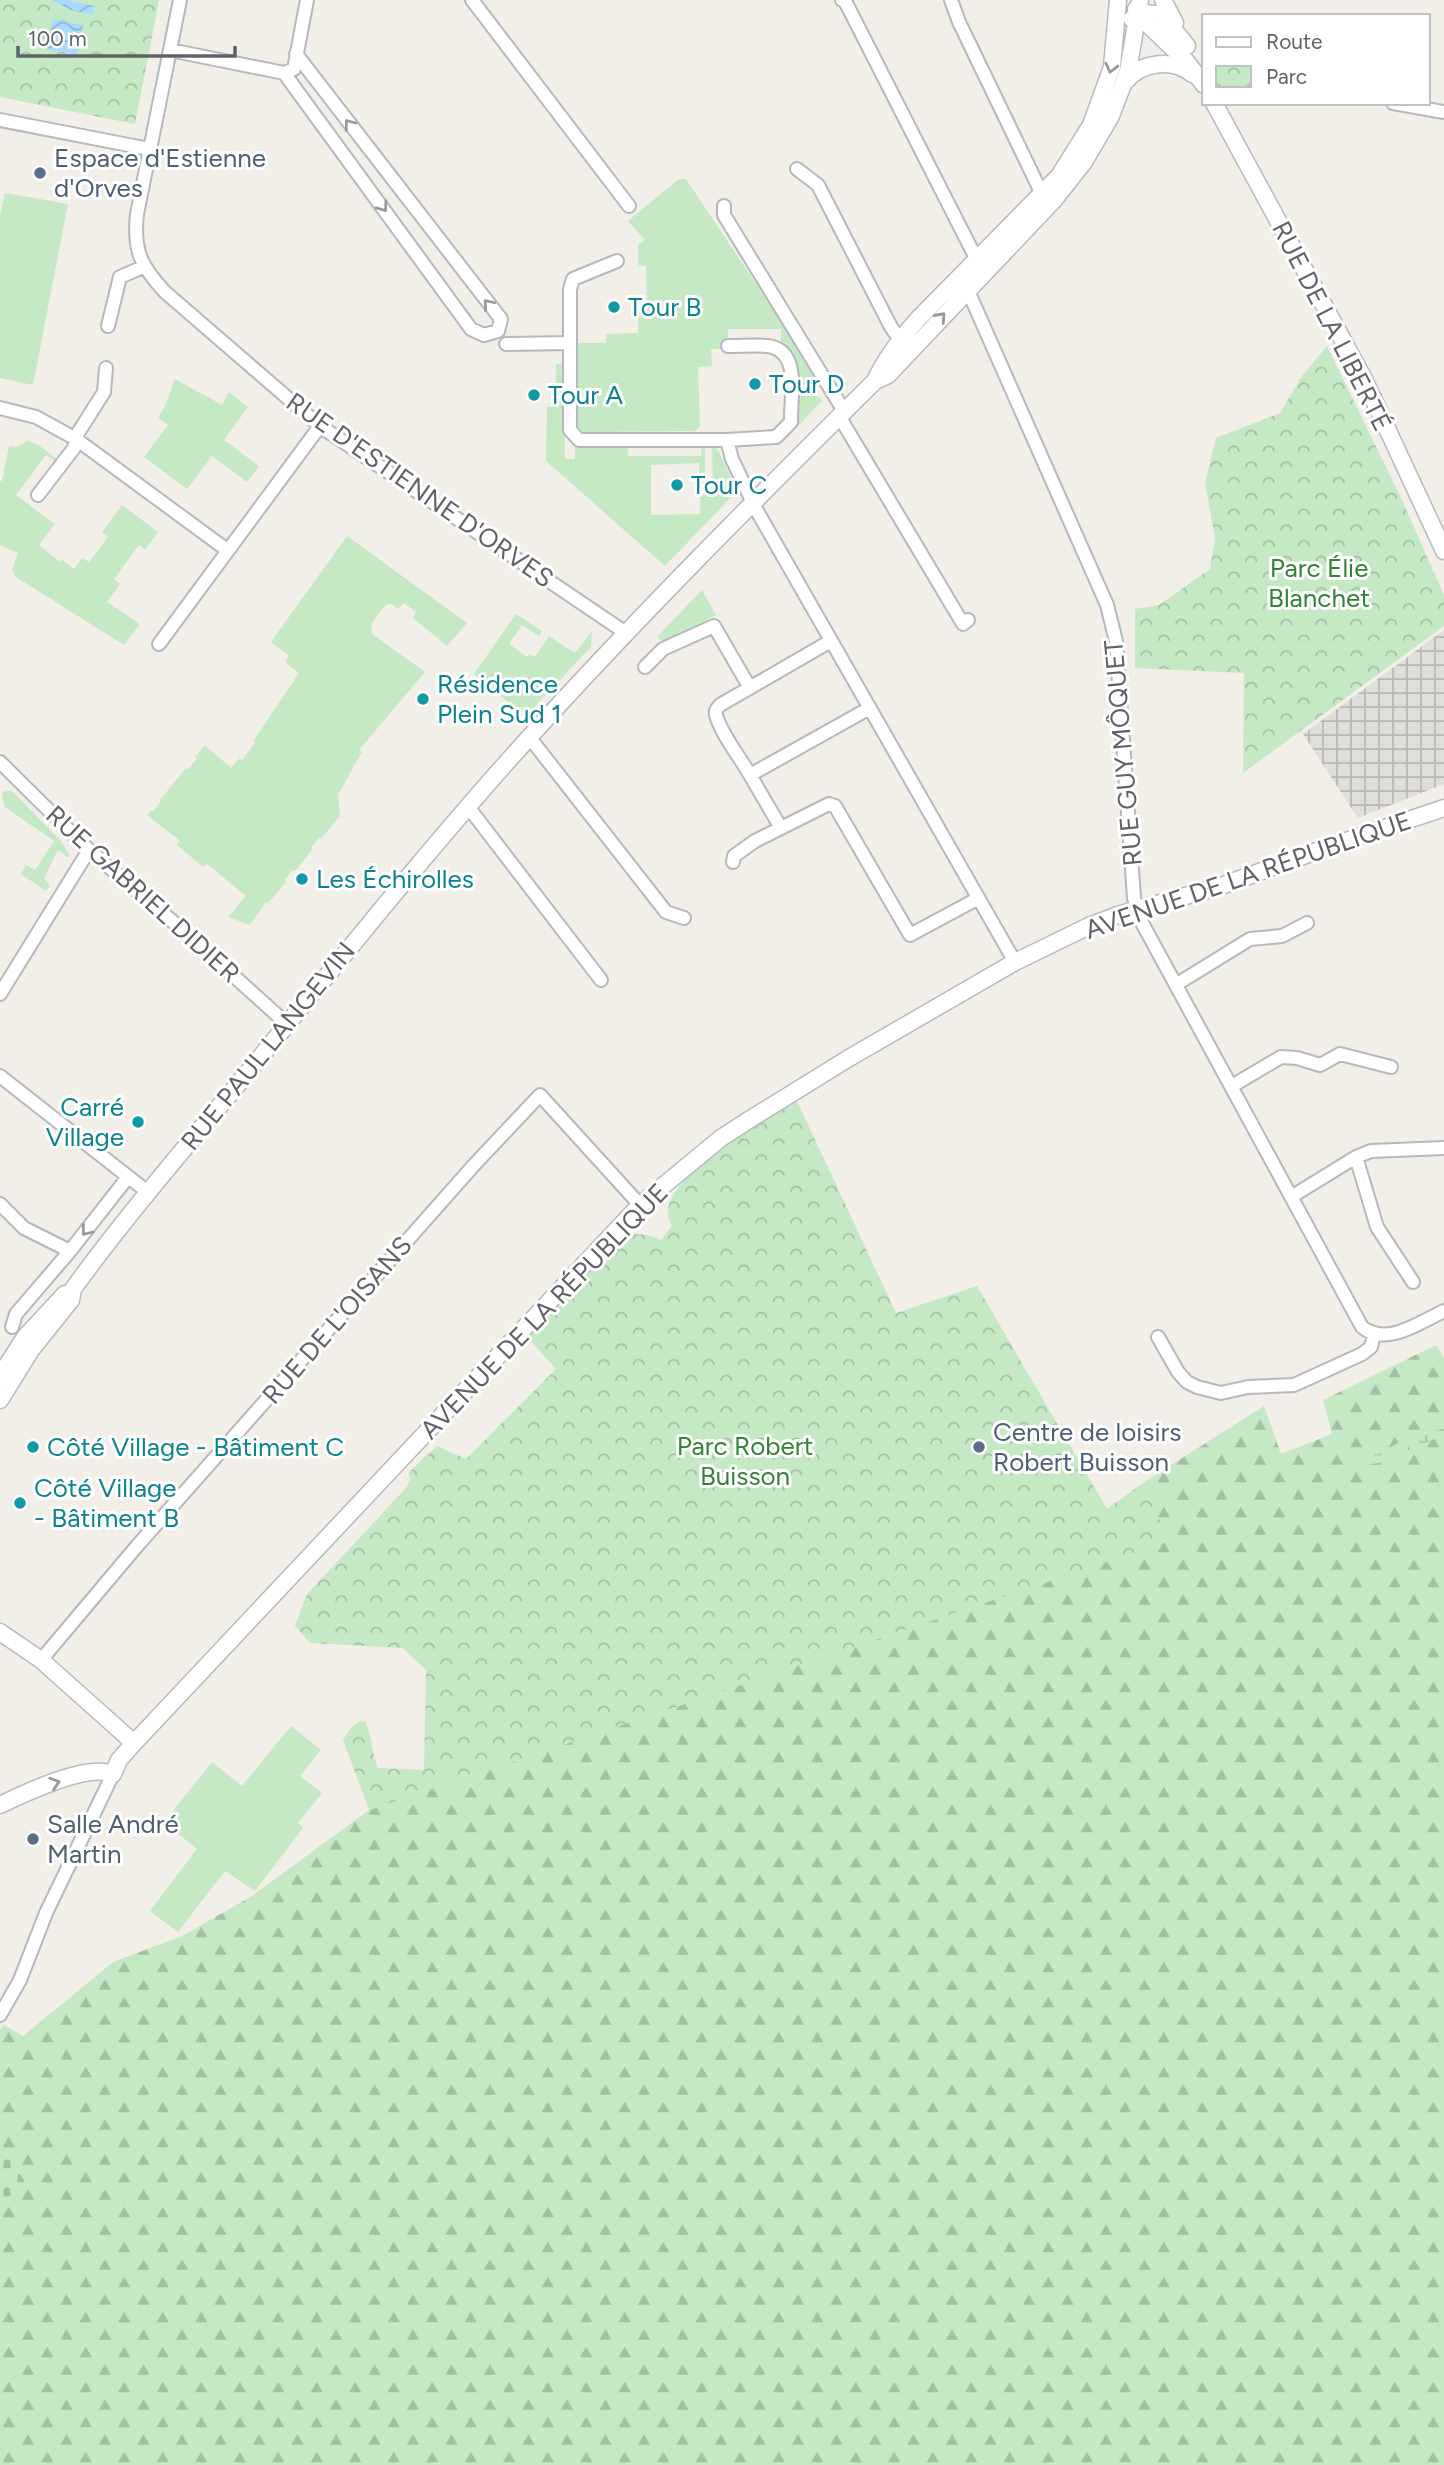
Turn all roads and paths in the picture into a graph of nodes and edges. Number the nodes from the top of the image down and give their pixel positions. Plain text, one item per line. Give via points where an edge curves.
1 (180, 0) edge
2 (307, 0) edge
3 (472, 0) edge
4 (842, 0) edge
5 (951, 0) edge
6 (1118, 0) edge
7 (1163, 0) edge
8 (1137, 5) edge
9 (1116, 42) junction
10 (1187, 46) junction
11 (170, 50) junction
12 (296, 54) junction
13 (284, 73) junction
14 (1202, 78) edge
15 (1202, 79) edge
16 (1202, 79) edge
17 (1122, 87) junction
18 (1215, 105) edge
19 (1404, 105) edge
20 (1444, 112) edge
21 (0, 120) edge
22 (149, 149) junction
23 (797, 169) dead end
24 (1048, 198) junction
25 (629, 206) dead end
26 (724, 206) dead end
27 (617, 261) dead end
28 (980, 265) junction
29 (143, 267) junction
30 (961, 274) junction
31 (968, 289) junction
32 (108, 326) dead end
33 (569, 343) junction
34 (506, 344) dead end
35 (729, 346) dead end
36 (904, 346) junction
37 (106, 368) dead end
38 (0, 408) edge
39 (841, 414) junction
40 (320, 426) junction
41 (76, 439) junction
42 (727, 440) junction
43 (38, 495) dead end
44 (752, 503) junction
45 (227, 550) junction
46 (1444, 551) edge
47 (968, 620) dead end
48 (626, 633) junction
49 (830, 642) junction
50 (159, 644) dead end
51 (645, 667) dead end
52 (750, 688) junction
53 (868, 709) junction
54 (530, 738) junction
55 (0, 762) edge
56 (750, 775) junction
57 (469, 808) junction
58 (1444, 808) edge
59 (781, 828) junction
60 (89, 850) junction
61 (733, 862) dead end
62 (977, 899) junction
63 (1137, 910) junction
64 (684, 918) dead end
65 (1307, 923) dead end
66 (1015, 962) junction
67 (601, 980) dead end
68 (1177, 984) junction
69 (0, 994) edge
70 (287, 1024) junction
71 (1391, 1067) dead end
72 (0, 1076) edge
73 (1232, 1086) junction
74 (1444, 1148) edge
75 (1356, 1157) junction
76 (128, 1177) junction
77 (149, 1193) junction
78 (1291, 1197) junction
79 (0, 1203) edge
80 (640, 1205) junction
81 (70, 1251) junction
82 (1413, 1282) dead end
83 (1444, 1311) edge
84 (1374, 1334) junction
85 (17, 1336) edge
86 (1158, 1338) dead end
87 (0, 1376) edge
88 (0, 1400) edge
89 (0, 1632) edge
90 (41, 1660) junction
91 (134, 1743) junction
92 (113, 1774) junction
93 (0, 1805) edge
94 (0, 2015) edge

1 - 11 street, RUE D'ESTIENNE D'ORVES
2 - 12 street
3 - 25 street
4 - 28 street
5 - 24 street
6 - 9 street, RUE PAUL LANGEVIN
7 - 10 street
8 - 9 street
8 - 10 street via 1145,13 1162,15
8 - 15 street
8 - 17 street, RUE PAUL LANGEVIN
9 -> 24 street, RUE PAUL LANGEVIN via 1091,125
10 - 14 street
11 - 13 street
11 - 22 street, RUE D'ESTIENNE D'ORVES
12 - 13 street via 294,69
13 -> 12 street via 471,329 484,335 498,331 501,319
16 - 17 street via 1174,65 1142,67
17 - 24 street, RUE PAUL LANGEVIN via 1084,162
18 - 46 street, RUE DE LA LIBERTÉ via 1364,379
19 - 20 street
21 - 22 street
22 - 29 street, RUE D'ESTIENNE D'ORVES via 135,230
23 - 36 street via 818,185
24 - 28 street, RUE PAUL LANGEVIN
26 - 39 street via 723,215
27 - 33 street via 573,279
28 - 30 street, RUE PAUL LANGEVIN
28 - 31 street, RUE PAUL LANGEVIN
29 - 32 street via 120,278
29 - 40 street, RUE D'ESTIENNE D'ORVES via 164,292
30 - 31 street, RUE GUY MÔQUET
30 - 36 street, RUE PAUL LANGEVIN
36 -> 31 street, RUE PAUL LANGEVIN
31 - 63 street, RUE GUY MÔQUET via 1107,605 1116,641
33 - 34 street
33 - 42 street via 570,430 579,440
35 - 42 street via 769,346 783,351 791,363 791,422 776,438
36 - 39 street, RUE PAUL LANGEVIN
37 - 41 street via 104,392
38 - 41 street via 36,416
39 - 44 street, RUE PAUL LANGEVIN
39 - 47 street via 962,624
40 - 45 street
40 - 48 street, RUE D'ESTIENNE D'ORVES
41 - 43 street
41 - 45 street
42 - 44 street
44 - 48 street, RUE PAUL LANGEVIN
44 - 49 street
45 - 50 street
48 - 54 street, RUE PAUL LANGEVIN
49 - 52 street
49 - 53 street
51 - 52 street via 663,649 714,626
52 - 56 street via 720,705 716,716
53 - 56 street
53 - 62 street
54 - 57 street, RUE PAUL LANGEVIN
54 - 64 street via 666,912
55 - 60 street, RUE GABRIEL DIDIER
56 - 59 street
57 - 67 street
57 - 70 street, RUE PAUL LANGEVIN
58 - 63 street, AVENUE DE LA RÉPUBLIQUE via 1221,886
59 - 61 street via 755,841 734,856
59 - 62 street via 829,804 835,806 911,935
60 - 69 street
60 - 70 street, RUE GABRIEL DIDIER
62 - 66 street
63 - 66 street, AVENUE DE LA RÉPUBLIQUE via 1089,926
63 - 68 street, RUE GUY MÔQUET
65 - 68 street via 1282,936 1250,939
66 - 80 street, AVENUE DE LA RÉPUBLIQUE via 752,1118
68 - 73 street, RUE GUY MÔQUET
70 - 77 street, RUE PAUL LANGEVIN
71 - 73 street via 1340,1054 1320,1065 1281,1057
72 - 76 street
73 - 78 street, RUE GUY MÔQUET
74 - 75 street via 1371,1151
75 - 78 street
75 - 82 street via 1377,1227
76 - 77 street
76 -> 81 street
77 - 85 street, RUE PAUL LANGEVIN via 73,1289
78 - 84 street, RUE GUY MÔQUET via 1362,1327
79 - 81 street via 24,1228
80 - 90 street, RUE DE L'OISANS via 540,1096 146,1535
80 - 91 street, AVENUE DE LA RÉPUBLIQUE
81 - 85 street via 16,1314
83 - 84 street via 1396,1333
84 - 86 street via 1371,1347 1362,1354 1294,1385 1220,1393 1187,1382
85 - 87 street, RUE PAUL LANGEVIN
85 - 88 street, RUE PAUL LANGEVIN
89 - 90 street
90 - 91 street
91 - 92 street, AVENUE DE LA RÉPUBLIQUE
93 -> 92 street via 99,1770
92 - 94 street

